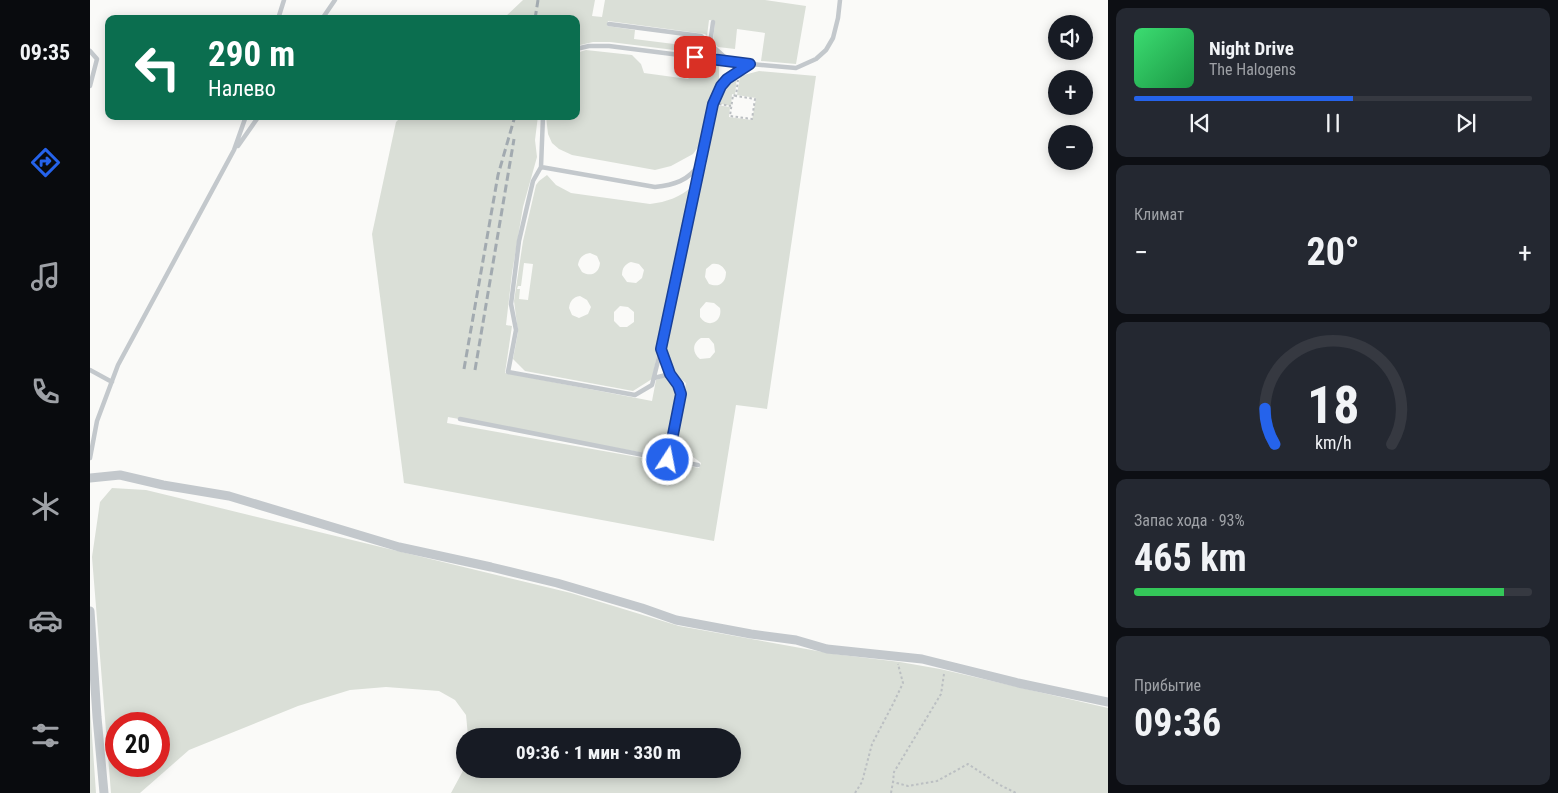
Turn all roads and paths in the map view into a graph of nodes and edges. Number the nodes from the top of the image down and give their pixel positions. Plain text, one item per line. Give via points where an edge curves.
1 (284, 0) edge
2 (335, 0) edge
3 (840, 0) edge
4 (279, 15) edge
5 (325, 15) edge
6 (713, 22) dead end
7 (609, 24) dead end
8 (710, 44) junction
9 (580, 48) edge
10 (90, 51) edge
11 (730, 61) junction
12 (750, 64) junction
13 (739, 71) junction
14 (90, 86) edge
15 (736, 96) junction
16 (713, 104) junction
17 (731, 106) junction
18 (245, 120) edge
19 (256, 120) edge
20 (543, 120) edge
21 (234, 150) junction
22 (700, 160) junction
23 (541, 167) junction
24 (661, 349) junction
25 (90, 370) edge
26 (670, 374) junction
27 (654, 378) junction
28 (112, 382) junction
29 (460, 419) dead end
30 (90, 458) edge
31 (668, 460) junction
32 (698, 465) dead end
33 (90, 478) edge
34 (90, 611) edge
35 (896, 657) junction
36 (946, 665) junction
37 (1108, 702) edge
38 (893, 782) junction
39 (104, 793) edge
40 (855, 793) edge
41 (891, 793) edge
42 (1016, 793) edge

1 - 4 lane
2 - 5 lane
3 - 12 lane via 833,38 816,59 796,68
6 - 8 lane
7 - 8 lane via 701,36
8 - 11 lane
9 - 11 lane via 609,46
10 - 14 lane via 97,59
11 - 12 lane
12 - 13 lane
13 - 15 path
13 - 16 lane via 721,86
15 - 17 path via 733,95
15 - 17 path via 755,99 752,119 730,116
16 - 17 path
16 - 22 lane
18 - 21 lane
19 - 21 lane
20 - 23 lane
21 - 28 lane via 118,365
22 - 23 lane via 694,172 682,181 655,187
22 - 24 lane
23 - 27 lane via 533,181 519,241 511,304 516,330 508,372 635,395 652,385
24 - 26 lane
24 - 27 lane
25 - 28 lane
26 - 27 lane
26 - 31 lane via 681,394
28 - 30 lane via 97,421
29 - 31 lane
31 - 32 lane
33 - 35 street via 120,475 229,496 399,547 557,583 676,620 796,640 827,649
34 - 39 street
35 - 36 street
35 - 40 path via 903,683 872,744 862,782
36 - 37 street
36 - 38 path via 941,694 894,772
38 - 41 path
38 - 42 path via 908,786 937,781 968,764

